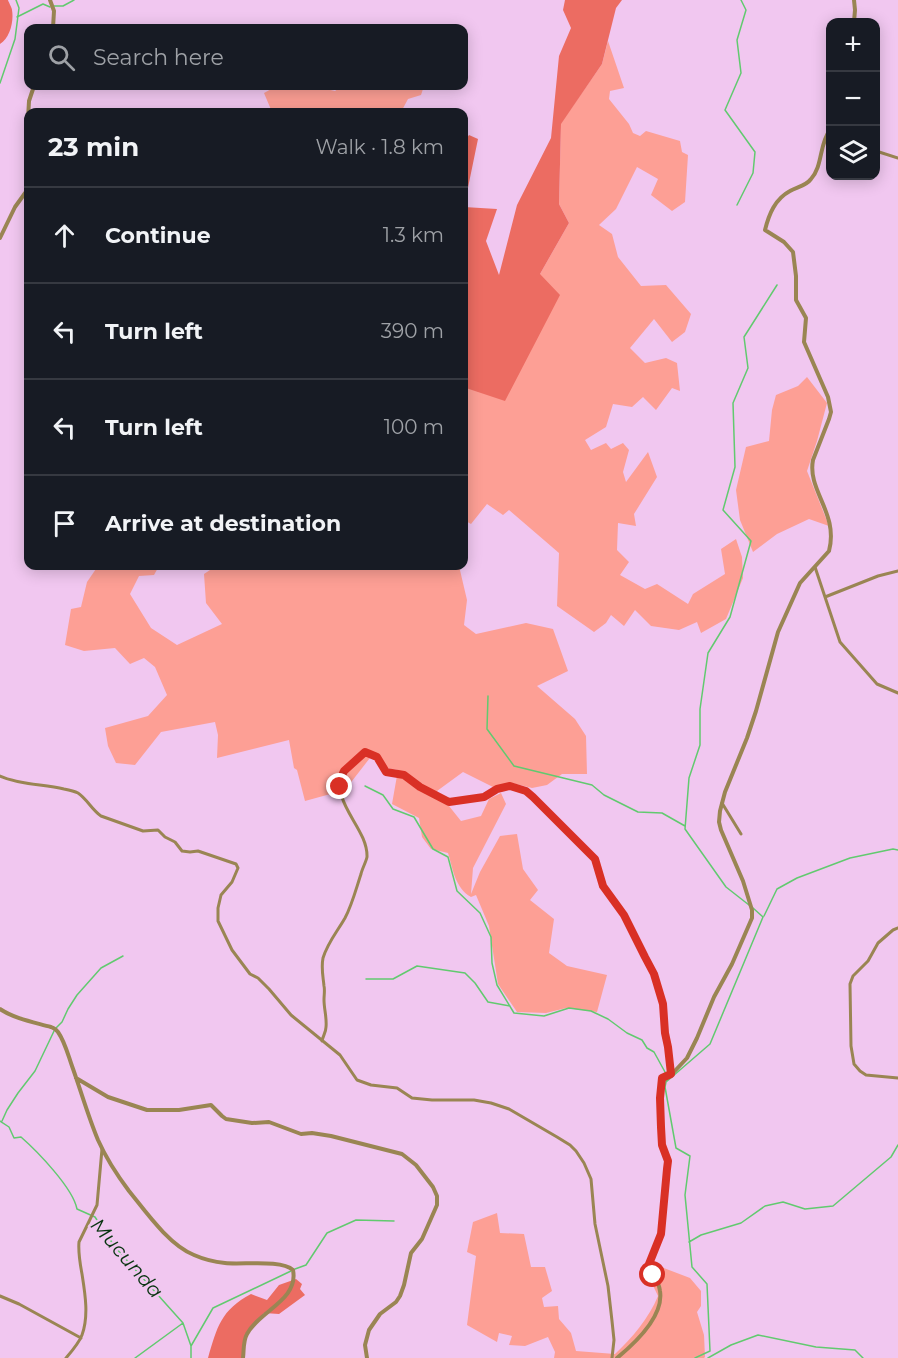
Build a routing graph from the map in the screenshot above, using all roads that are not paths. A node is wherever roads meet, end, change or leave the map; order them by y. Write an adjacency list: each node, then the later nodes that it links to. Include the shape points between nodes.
1 (50, 0): 4 (street)
2 (854, 0): 3 (street)
3 (854, 18)
4 (53, 24)
5 (33, 90): 6 (street)
6 (29, 108)
7 (826, 142): 12 (street, via 815,174 808,183 776,202 765,230 793,252 796,300 806,318 804,342 831,412 812,466 831,531 829,551)
8 (880, 152): 9 (street)
9 (898, 158)
10 (24, 195): 11 (street)
11 (0, 238)
12 (815, 567): 14 (street); 17 (street, via 797,588 778,632 756,711)
13 (898, 571): 14 (street)
14 (825, 597): 15 (street, via 840,642 877,684)
15 (898, 693)
16 (0, 776): 21 (street, via 76,792 101,816 143,831 158,830 182,851 198,851 236,864 237,872 221,895 218,908 218,921 226,939 250,974)
17 (722, 802): 18 (street); 22 (street, via 721,830 743,881 752,918 687,1059)
18 (741, 834)
19 (898, 928): 24 (street, via 878,943 850,984 854,1064 866,1075)
20 (0, 1009): 23 (street, via 55,1029)
21 (322, 1041): 22 (street, via 326,1028 323,959 348,911 367,858 340,787 344,771 365,752 377,757 386,772 404,775 449,802 484,797 510,786 526,791 590,853 603,886 624,915 654,974 663,1004); 31 (street, via 336,1050 360,1082 397,1088 412,1098 484,1101 509,1109 576,1150 591,1179 595,1224 608,1286)
22 (670, 1074): 32 (street, via 662,1078 660,1098 662,1145 668,1161 661,1234 649,1264 661,1292 659,1304 632,1346)
23 (76, 1078): 25 (street); 30 (street, via 108,1097 147,1110 211,1105 226,1119 269,1122 301,1134 339,1137 410,1159 436,1192 437,1205 422,1239 409,1256 400,1296 369,1330)
24 (898, 1078)
25 (102, 1147): 27 (street, via 97,1205 78,1248 86,1313); 29 (street, via 130,1192 167,1236 187,1252 223,1263 269,1263 293,1270 294,1280 285,1297 246,1336)
26 (0, 1296): 27 (street)
27 (81, 1338): 28 (street)
28 (66, 1358)
29 (243, 1358)
30 (367, 1358)
31 (612, 1358)
32 (617, 1358)

